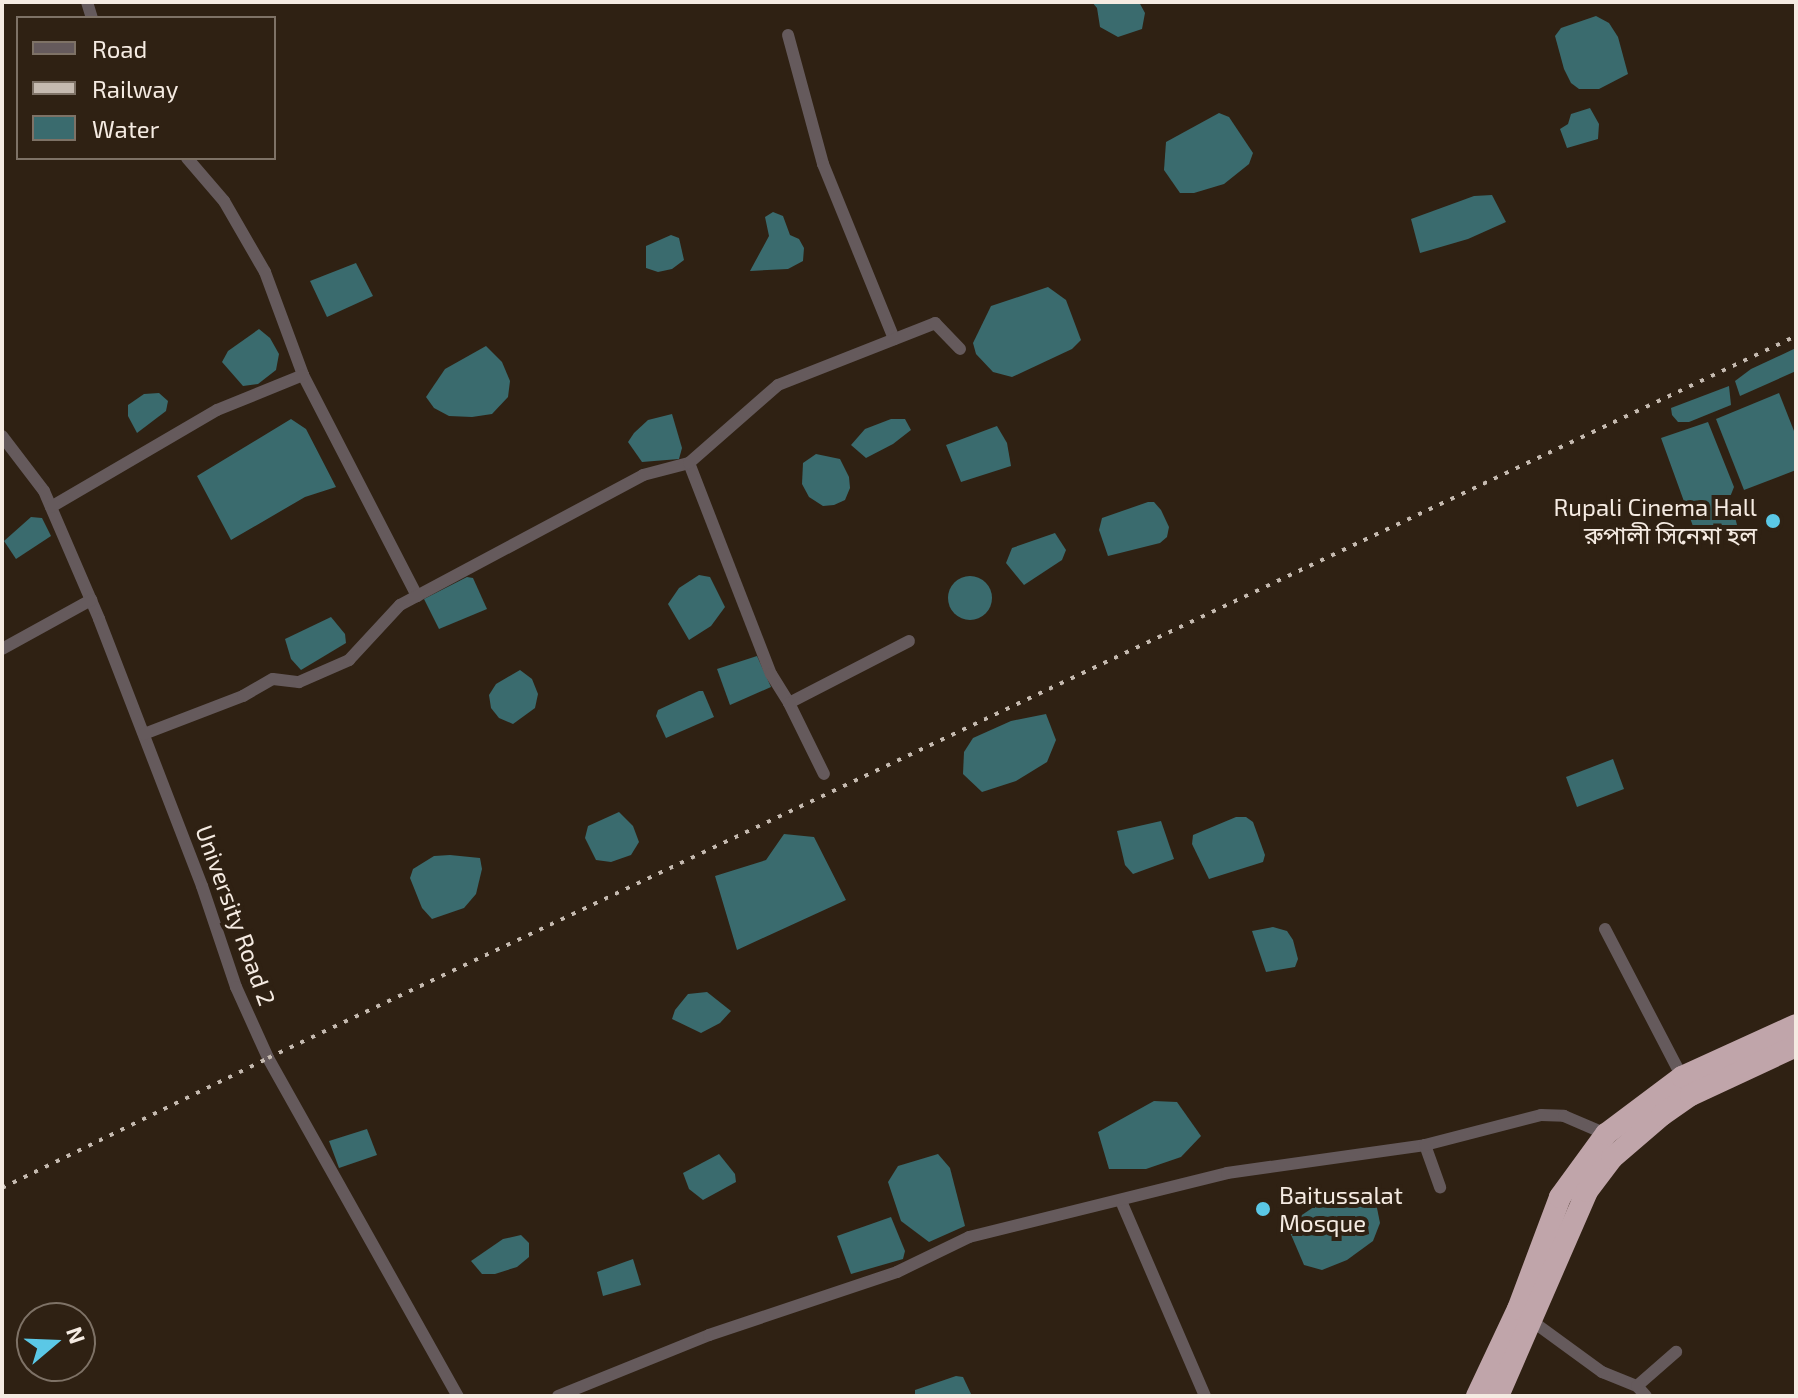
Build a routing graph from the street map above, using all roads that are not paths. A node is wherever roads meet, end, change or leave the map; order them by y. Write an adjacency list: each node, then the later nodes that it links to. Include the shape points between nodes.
1 (788, 35): 3 (street, via 823,164)
2 (189, 160): 5 (street, via 224,201 265,272)
3 (894, 339): 4 (street, via 935,323); 7 (street, via 778,385)
4 (960, 349)
5 (303, 375): 8 (street, via 217,410); 9 (street)
6 (2, 436): 8 (street, University Road 2)
7 (689, 463): 9 (street, via 643,475); 13 (street, via 733,583 771,674)
8 (51, 507): 10 (street, University Road 2)
9 (417, 596): 14 (street, via 400,605 349,660 299,682 273,679)
10 (91, 600): 12 (street); 14 (street, University Road 2)
11 (909, 641): 13 (street)
12 (2, 649)
13 (789, 703): 15 (street)
14 (144, 734): 27 (street, University Road 2, via 236,987 268,1058)
15 (824, 774)
16 (1605, 929): 19 (street)
17 (1796, 1025): 19 (highway)
18 (1796, 1046): 24 (highway, via 1691,1095 1612,1158 1587,1191)
19 (1682, 1077): 20 (highway)
20 (1606, 1134): 21 (street, via 1564,1116 1541,1115); 30 (highway, via 1560,1197 1518,1309)
21 (1425, 1145): 22 (street); 23 (street, via 1227,1173)
22 (1440, 1187)
23 (1121, 1201): 28 (street, via 969,1237 897,1272 709,1335); 29 (street)
24 (1532, 1321): 26 (street, via 1602,1372); 31 (highway)
25 (1676, 1352): 26 (street)
26 (1641, 1391)
27 (458, 1396)
28 (558, 1396)
29 (1205, 1396)
30 (1477, 1396)
31 (1498, 1396)

